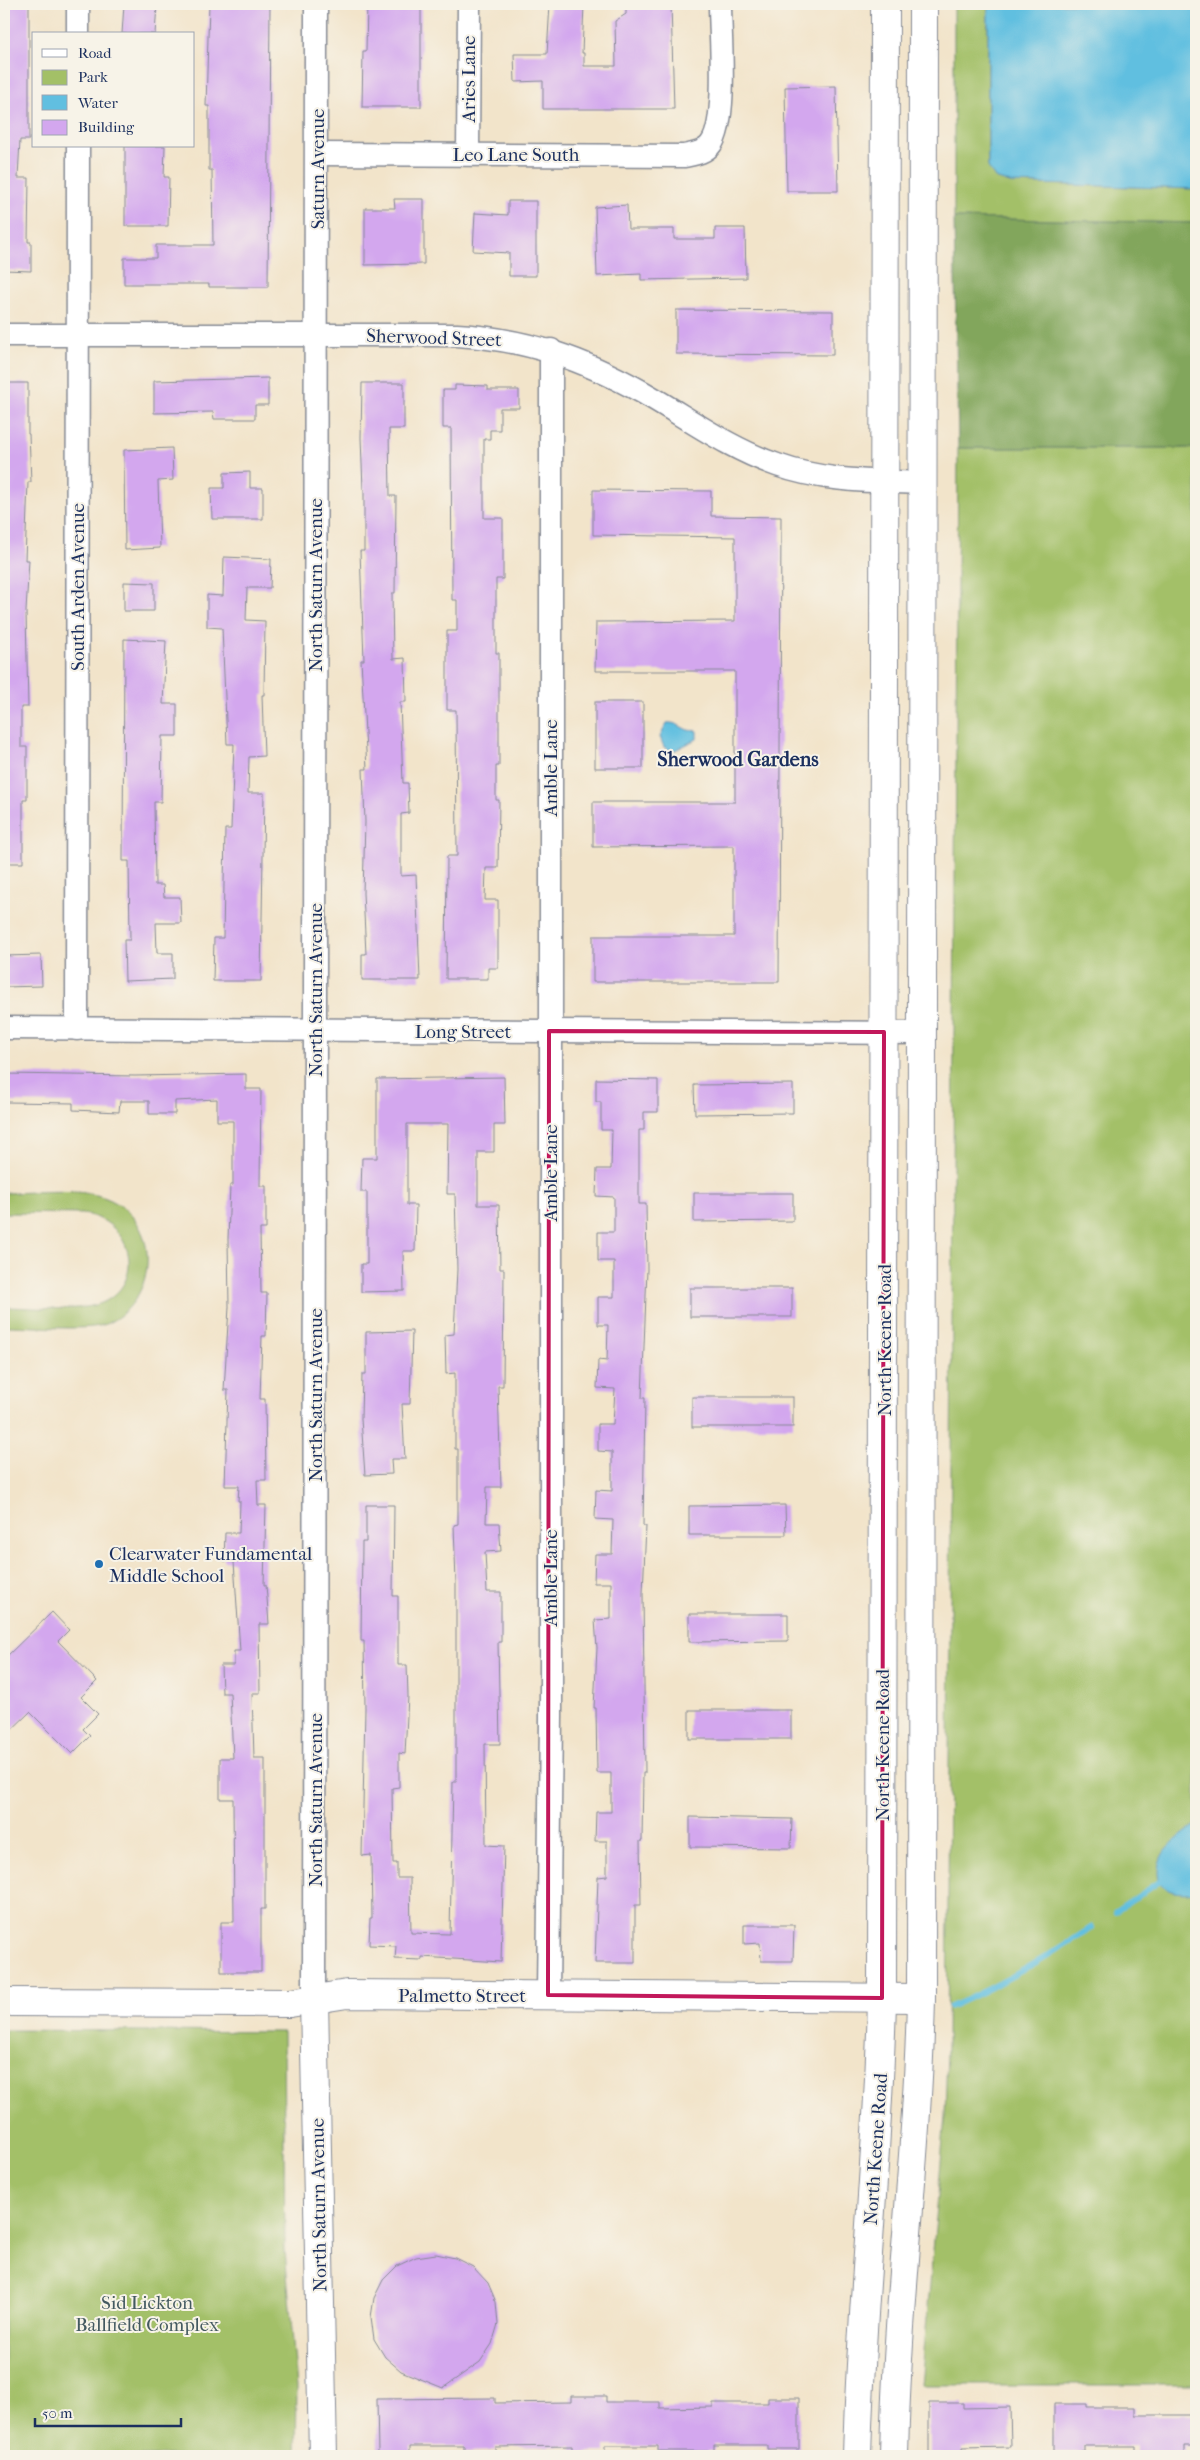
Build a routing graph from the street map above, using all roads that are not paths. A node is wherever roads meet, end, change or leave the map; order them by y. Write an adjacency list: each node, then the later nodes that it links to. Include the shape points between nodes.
1 (78, 4): 7 (street)
2 (316, 4): 9 (street, Saturn Avenue)
3 (468, 4): 10 (street, Aries Lane)
4 (720, 4): 10 (street, Leo Lane South, via 721,121 711,144 702,152 684,156)
5 (885, 4): 15 (main road, North Keene Road)
6 (923, 4): 16 (main road, North Keene Road)
7 (78, 32)
8 (78, 148): 13 (street, South Arden Avenue)
9 (317, 154): 10 (street, Leo Lane South); 11 (street, Saturn Avenue)
10 (468, 154)
11 (315, 334): 13 (street, Sherwood Street); 14 (street, Sherwood Street, via 488,337); 19 (street, North Saturn Avenue)
12 (4, 335): 13 (street, Sherwood Street)
13 (77, 335): 18 (street, South Arden Avenue)
14 (551, 350): 15 (street, Sherwood Street, via 593,366 732,446 778,465 830,477); 20 (street, Amble Lane)
15 (884, 481): 16 (street, Sherwood Street); 21 (main road, North Keene Road)
16 (924, 483): 22 (main road, North Keene Road)
17 (4, 1028): 18 (street, Long Street)
18 (77, 1029): 19 (street, Long Street)
19 (316, 1030): 20 (street, Long Street); 26 (street, North Saturn Avenue)
20 (549, 1031): 21 (street, Long Street); 23 (street, Amble Lane, via 551,1717)
21 (884, 1032): 22 (street, Long Street); 24 (main road, North Keene Road)
22 (922, 1032): 25 (main road, North Keene Road)
23 (548, 1996): 24 (main road, Palmetto Street); 26 (main road, Palmetto Street, via 347,1994)
24 (882, 1998): 25 (main road, Palmetto Street); 29 (main road, North Keene Road, via 879,2118 859,2378)
25 (921, 1998): 30 (main road, North Keene Road, via 917,2112 896,2371)
26 (314, 1999): 27 (main road, Palmetto Street, via 290,2003); 28 (main road, North Saturn Avenue)
27 (4, 2002)
28 (323, 2456)
29 (857, 2456)
30 (894, 2456)

